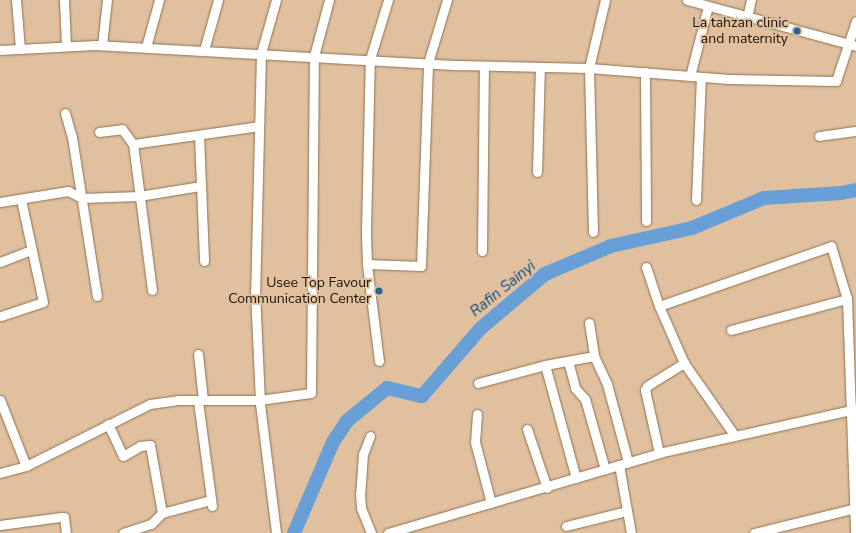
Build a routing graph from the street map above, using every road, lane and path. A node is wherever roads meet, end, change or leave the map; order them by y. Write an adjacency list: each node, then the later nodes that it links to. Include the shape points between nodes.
1 (16, 0): 20 (street)
2 (64, 0): 18 (street)
3 (107, 0): 16 (street)
4 (159, 0): 19 (street)
5 (218, 0): 22 (street)
6 (276, 0): 23 (street)
7 (329, 0): 24 (street)
8 (388, 0): 25 (street)
9 (447, 0): 26 (street)
10 (605, 0): 29 (street)
11 (687, 0): 13 (street)
12 (751, 0): 14 (street)
13 (708, 6): 14 (street); 31 (street)
14 (747, 17): 17 (street)
15 (856, 21): 17 (street)
16 (102, 45): 18 (street); 19 (street)
17 (853, 45): 32 (street, via 836,82)
18 (66, 46): 20 (street)
19 (146, 47): 22 (street)
20 (20, 49): 21 (street)
21 (0, 50)
22 (204, 50): 23 (street)
23 (261, 53): 24 (street); 34 (street)
24 (314, 56): 25 (street); 71 (street, via 311,394)
25 (370, 59): 26 (street); 53 (street)
26 (428, 63): 27 (street); 53 (street, via 421,266)
27 (484, 66): 28 (street); 50 (street)
28 (540, 67): 29 (street); 40 (street)
29 (589, 68): 30 (street); 48 (street)
30 (645, 72): 31 (street); 47 (street)
31 (690, 76): 32 (street)
32 (701, 77): 45 (street)
33 (65, 113): 43 (street)
34 (259, 126): 37 (street); 71 (street, via 255,292)
35 (856, 131): 38 (street)
36 (99, 132): 39 (street, via 122,129)
37 (199, 135): 39 (street); 41 (street)
38 (819, 136)
39 (132, 144): 42 (street)
40 (537, 172)
41 (201, 186): 42 (street); 51 (street)
42 (140, 196): 43 (street); 55 (street)
43 (82, 198): 44 (street, via 68,191); 56 (street)
44 (21, 199): 46 (street); 49 (street)
45 (696, 200)
46 (0, 202)
47 (646, 221)
48 (593, 232)
49 (32, 250): 52 (street); 59 (street, via 43,302)
50 (482, 251)
51 (204, 261)
52 (0, 262)
53 (367, 264): 64 (street)
54 (646, 267): 58 (street)
55 (152, 290)
56 (97, 296)
57 (847, 299): 58 (street, via 831,246); 61 (street); 72 (street)
58 (659, 306): 66 (street)
59 (1, 316)
60 (589, 324): 63 (street)
61 (731, 330)
62 (198, 354): 70 (street)
63 (594, 356): 65 (street); 79 (street, via 609,391)
64 (379, 361)
65 (568, 361): 67 (street); 81 (street, via 575,388 585,399)
66 (684, 363): 77 (street); 78 (street, via 647,386 645,390)
67 (545, 365): 68 (street); 83 (street)
68 (478, 383)
69 (0, 400): 80 (street)
70 (201, 400): 71 (street); 74 (street, via 150,404); 88 (street, via 212,503)
71 (259, 400): 93 (street)
72 (854, 410): 77 (street); 86 (street)
73 (478, 414): 85 (street, via 475,442)
74 (108, 424): 80 (street); 88 (street, via 123,456 140,446 150,445)
75 (527, 429): 84 (street)
76 (370, 436): 94 (street, via 363,454 360,493 361,508)
77 (735, 436): 78 (street)
78 (659, 452): 79 (street)
79 (623, 463): 81 (street); 87 (street)
80 (26, 466): 82 (street)
81 (605, 469): 83 (street)
82 (0, 473)
83 (576, 478): 84 (street)
84 (547, 488): 85 (street)
85 (491, 504): 95 (street)
86 (855, 508): 97 (street); 98 (street)
87 (627, 511): 90 (street); 96 (street)
88 (162, 513): 92 (street, via 152,524)
89 (0, 525): 91 (street, via 64,517)
90 (566, 526)
91 (66, 533)
92 (123, 533)
93 (276, 533)
94 (371, 533)
95 (388, 533)
96 (631, 533)
97 (754, 533)
98 (855, 533)

